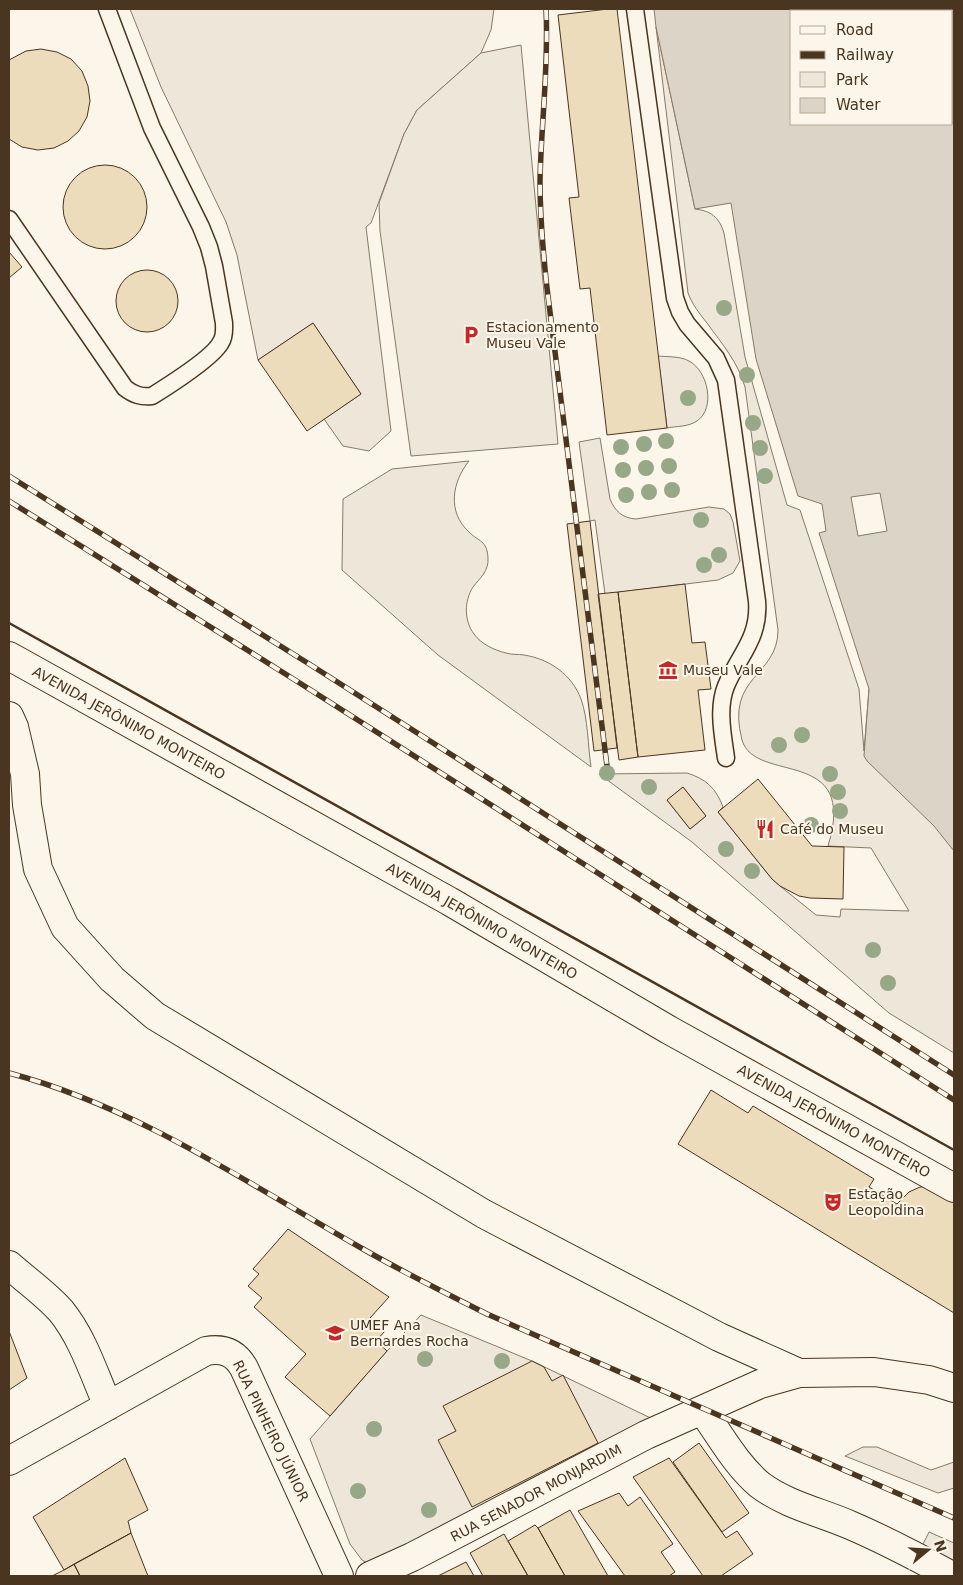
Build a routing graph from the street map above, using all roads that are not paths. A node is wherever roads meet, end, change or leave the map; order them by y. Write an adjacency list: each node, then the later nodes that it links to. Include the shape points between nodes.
1 (107, 9): 3 (lane, via 152,128 208,247 224,323 222,341 214,352 152,396 133,394 125,388)
2 (636, 9): 6 (lane, via 675,298 687,324 716,358 726,380 757,601 756,628 725,688 721,718)
3 (9, 219)
4 (9, 656): 7 (street, AVENIDA JERÔNIMO MONTEIRO)
5 (9, 716): 9 (street, via 25,774 38,868 65,927 112,979 155,1016 484,1214 719,1337)
6 (726, 758)
7 (954, 1188)
8 (9, 1265): 11 (street, via 51,1300 67,1319 83,1347)
9 (799, 1373): 10 (street, via 874,1372 929,1380); 12 (street, RUA SENADOR MONJARDIM, via 760,1384)
10 (954, 1388)
11 (108, 1406): 13 (street, RUA PINHEIRO JÚNIOR); 14 (street, RUA PINHEIRO JÚNIOR, via 206,1351 215,1349 232,1354 244,1368)
12 (702, 1410): 15 (street, RUA SENADOR MONJARDIM, via 646,1435 412,1558); 16 (street, via 742,1467 768,1490 793,1504 869,1533)
13 (9, 1461)
14 (339, 1576)
15 (370, 1576)
16 (952, 1576)

